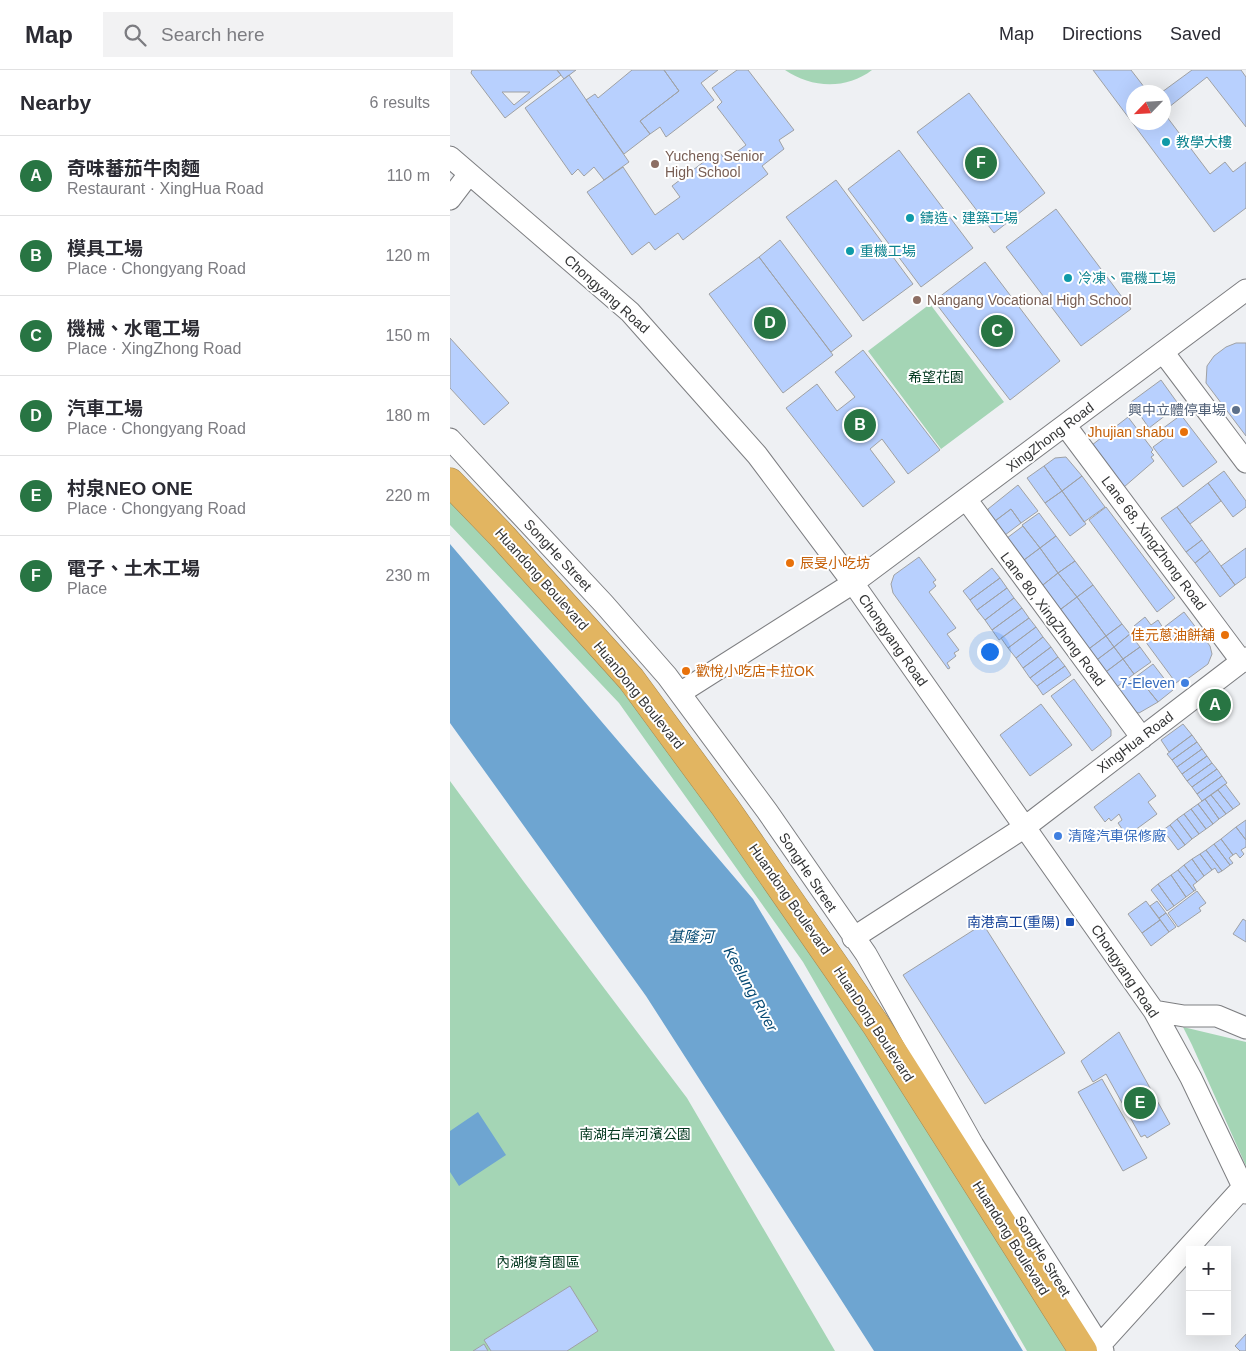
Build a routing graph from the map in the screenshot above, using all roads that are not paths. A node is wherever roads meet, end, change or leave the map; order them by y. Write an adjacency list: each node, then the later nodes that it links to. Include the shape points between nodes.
1 (450, 157): 2 (street, Chongyang Road)
2 (470, 174): 3 (street); 11 (street, Chongyang Road, via 643,325 757,455)
3 (450, 199)
4 (1243, 300): 5 (street, XingZhong Road)
5 (1163, 352): 6 (street, XingZhong Road); 8 (street)
6 (1065, 425): 10 (street, XingZhong Road); 12 (street, Lane 68, XingZhong Road)
7 (450, 440): 13 (street, SongHe Street, via 604,604)
8 (1246, 462)
9 (450, 483): 20 (highway, Huandong Boulevard, via 503,536 620,667 725,806 876,1025)
10 (966, 499): 11 (street, XingZhong Road); 14 (street, Lane 80, XingZhong Road)
11 (852, 583): 13 (street, XingZhong Road); 15 (street, Chongyang Road)
12 (1244, 660): 14 (street, XingHua Road)
13 (680, 693): 16 (street, SongHe Street, via 767,811)
14 (1142, 738): 15 (street, XingHua Road)
15 (1025, 826): 16 (street, XingHua Road); 17 (street, Chongyang Road)
16 (853, 938): 20 (street, SongHe Street, via 866,954)
17 (1154, 1011): 18 (street, via 1184,1016 1217,1016); 19 (street, Chongyang Road)
18 (1246, 1028)
19 (1245, 1188): 20 (street)
20 (1092, 1350)

